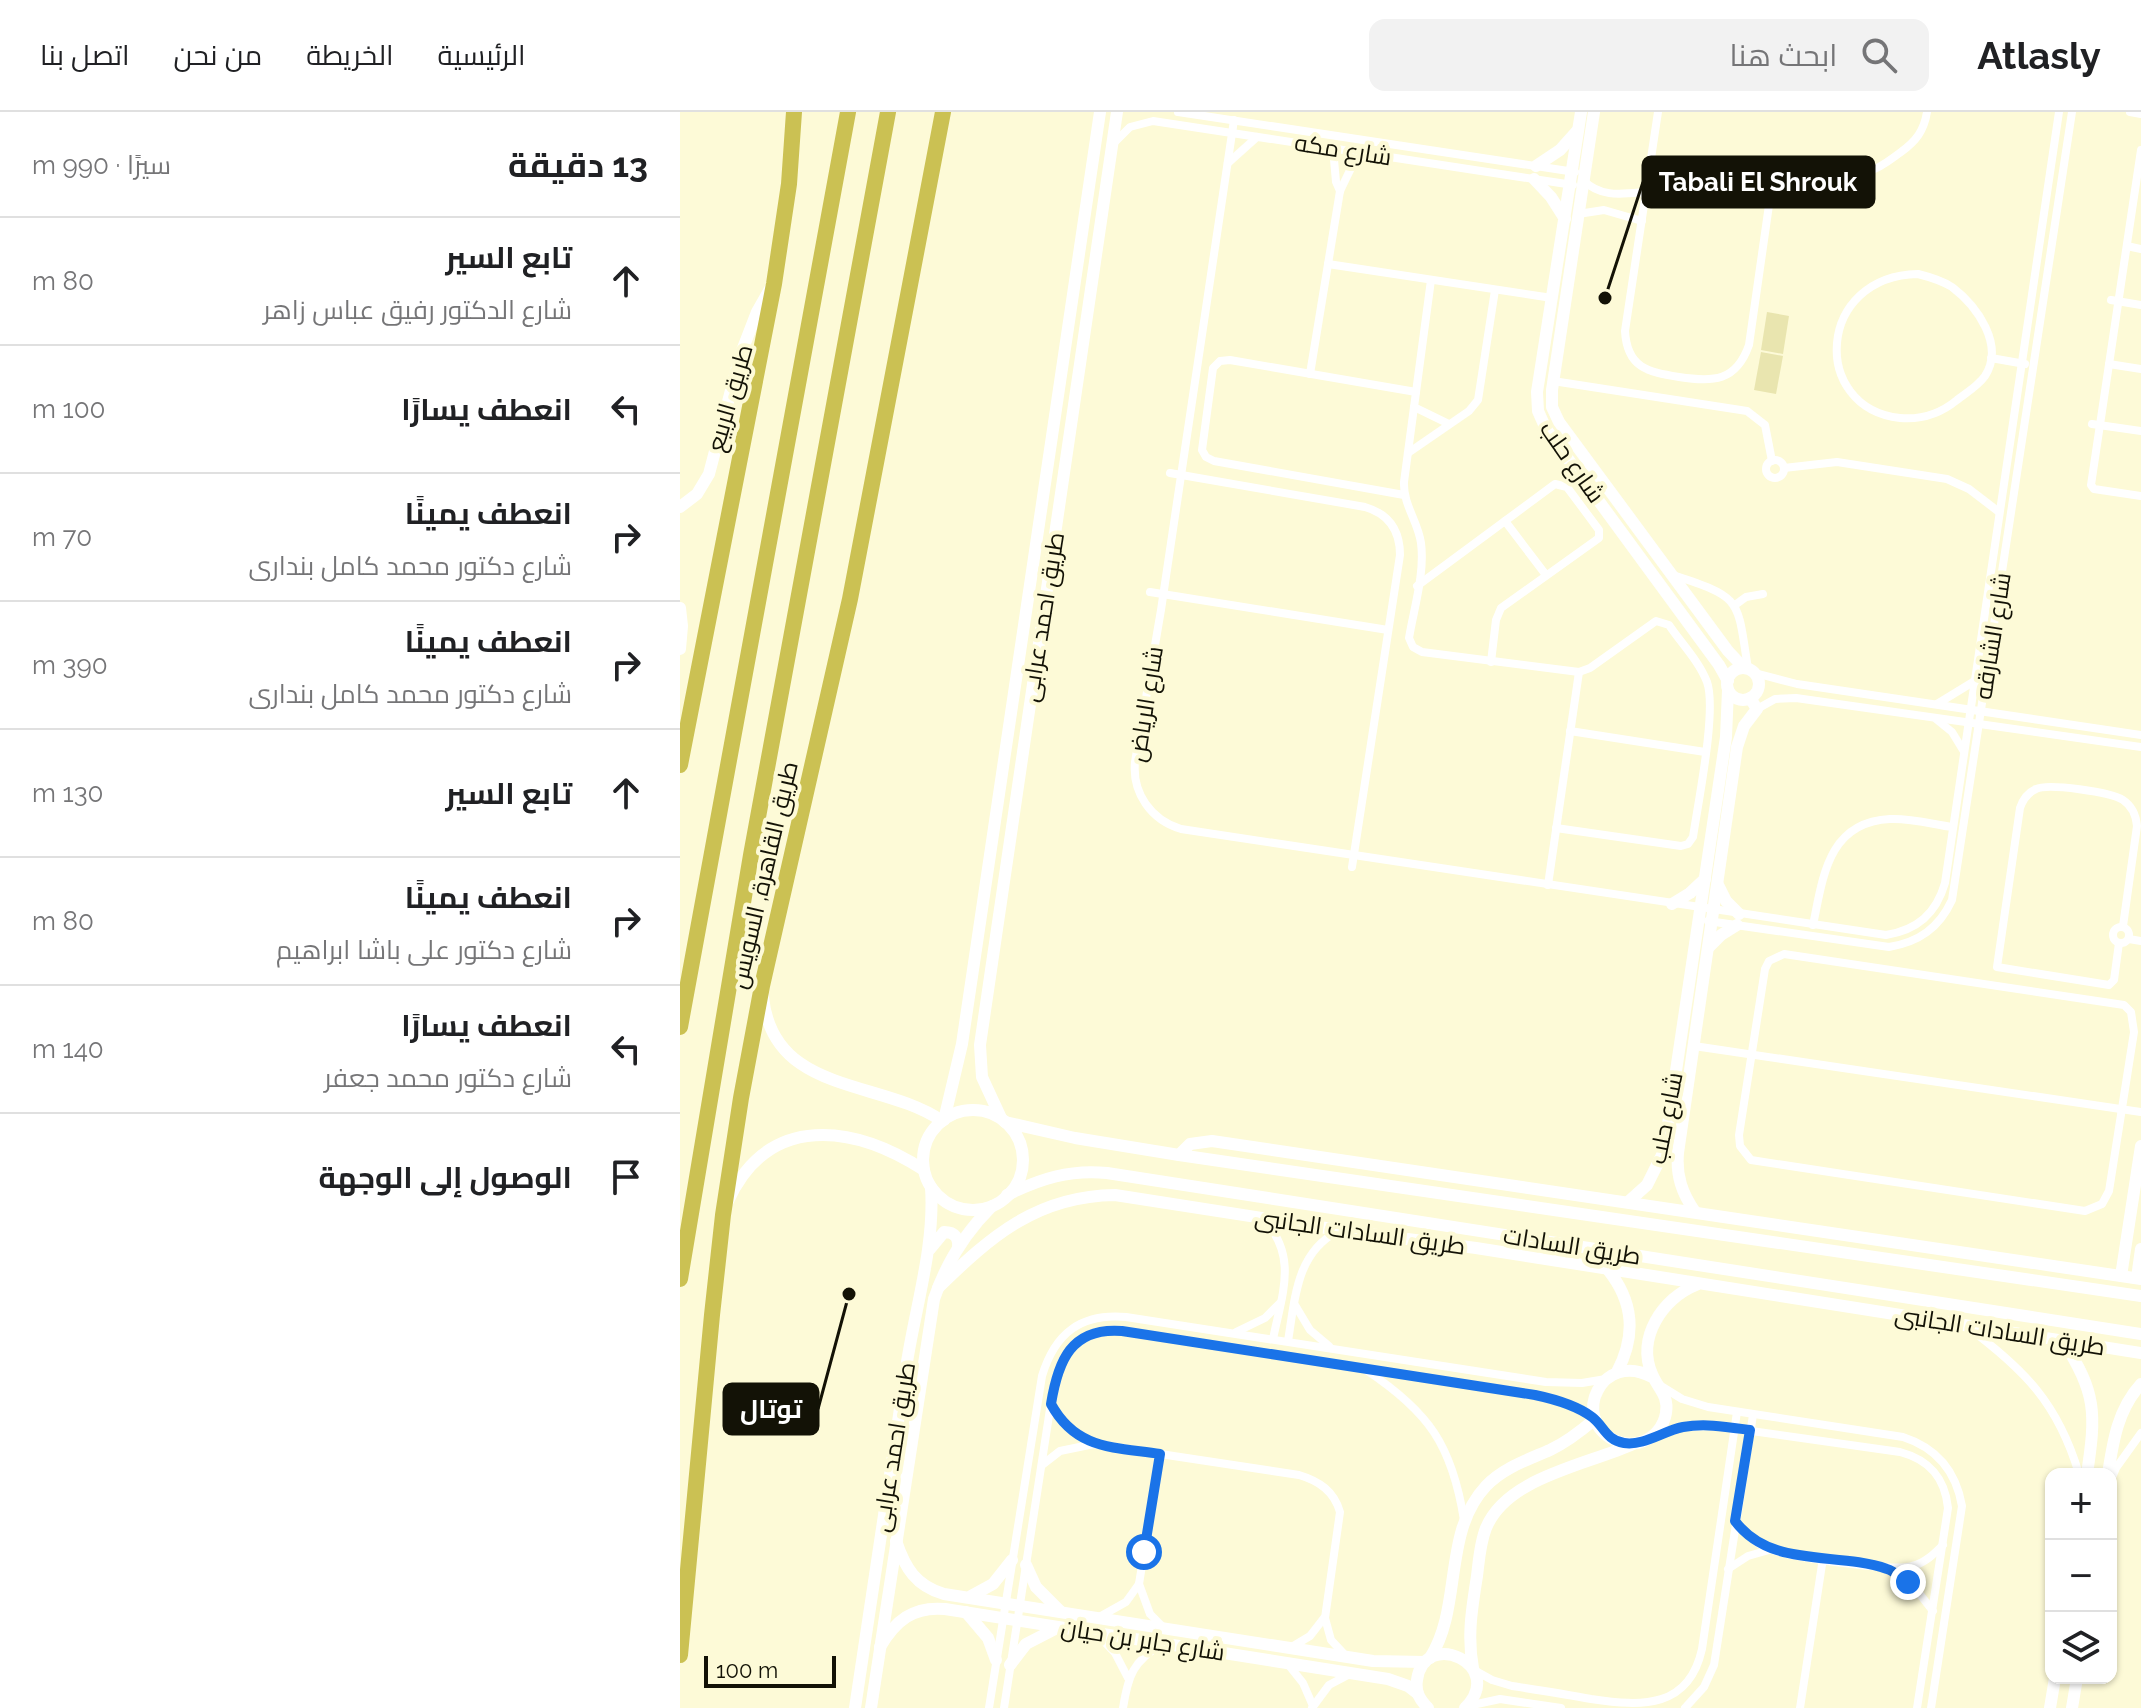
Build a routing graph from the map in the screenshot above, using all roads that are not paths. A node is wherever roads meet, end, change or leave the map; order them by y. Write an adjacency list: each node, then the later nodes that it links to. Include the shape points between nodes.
1 (794, 112): 42 (highway)
2 (848, 112): 117 (highway)
3 (888, 112): 151 (highway, طريق القاهرة, السويس, via 751,855)
4 (943, 112): 116 (highway, طريق القاهرة, السويس, via 840,648)
5 (1100, 112): 66 (street, طريق احمد عرابى)
6 (1117, 112): 20 (street, طريق احمد عرابى)
7 (1178, 112): 16 (street, شارع مكه)
8 (1581, 112): 17 (street, شارع حلب)
9 (1594, 112): 28 (street, شارع حلب)
10 (1658, 112): 30 (street)
11 (1927, 112): 33 (street, via 1913,142 1876,168 1796,164 1779,172 1772,184 1749,345 1738,367 1716,379 1651,372 1629,351 1625,331)
12 (2059, 112): 34 (street, شارع الشارقه)
13 (2072, 112): 35 (street, شارع الشارقه)
14 (2130, 112): 15 (street)
15 (2141, 114)
16 (1234, 120): 18 (street, شارع الرياض); 25 (street, شارع مكه)
17 (1578, 128): 25 (street); 28 (street, شارع حلب)
18 (1232, 133): 19 (street, شارع مكه); 20 (street, شارع مكه, via 1145,122); 24 (street, شارع الرياض)
19 (1257, 137): 21 (street, شارع مكه); 24 (street)
20 (1111, 146): 67 (street, طريق احمد عرابى)
21 (1333, 148): 23 (street, شارع مكه); 29 (street)
22 (2141, 150): 27 (street)
23 (1363, 153): 25 (street, شارع مكه); 29 (street)
24 (1227, 163): 63 (street, شارع الرياض)
25 (1535, 172): 28 (street, شارع مكه); 32 (street)
26 (2127, 176): 27 (street)
27 (2139, 178): 36 (street)
28 (1578, 179): 30 (street, شارع مكه, via 1607,194); 31 (street, شارع حلب); 32 (street, شارع حلب)
29 (1340, 191): 40 (street)
30 (1646, 192): 33 (street)
31 (1578, 214): 33 (street, via 1604,210); 53 (street, شارع حلب)
32 (1565, 219): 44 (street, شارع حلب)
33 (1642, 221)
34 (2042, 227): 35 (street); 48 (street, شارع الشارقه)
35 (2055, 229): 50 (street, شارع الشارقه)
36 (2129, 232): 37 (street); 38 (street)
37 (2141, 234)
38 (2127, 246): 39 (street); 45 (street)
39 (2141, 249)
40 (1328, 264): 41 (street); 52 (street)
41 (1431, 280): 43 (street); 54 (street)
42 (774, 284): 68 (street, طريق الربيع, via 740,356 709,474 697,494); 98 (highway)
43 (1495, 290): 44 (street); 56 (street, via 1478,400)
44 (1552, 298): 85 (street, شارع حلب, via 1537,392 1541,420 1719,665)
45 (2115, 301): 46 (street); 49 (street)
46 (2141, 305)
47 (1991, 358): 47 (street, via 1987,328 1964,298 1950,286 1918,274 1886,278 1860,293 1839,326 1836,345 1838,365 1855,395 1898,418 1931,416 1946,409 1984,378); 48 (street)
48 (2021, 363): 50 (street); 69 (street, شارع الشارقه)
49 (2109, 364): 51 (street); 57 (street)
50 (2034, 365): 89 (street, شارع الشارقه)
51 (2141, 369)
52 (1310, 374): 54 (street); 64 (street, via 1225,359 1216,364 1202,450 1206,457)
53 (1553, 381): 60 (street, via 1747,411 1765,425); 71 (street, شارع حلب, via 1552,407 1559,422)
54 (1416, 392): 55 (street)
55 (1414, 407): 56 (street); 59 (street)
56 (1449, 424): 59 (street)
57 (2096, 424): 58 (street); 65 (street, via 2091,486)
58 (2141, 431)
59 (1408, 453): 64 (street)
60 (1772, 461): 61 (street); 61 (street, via 1766,468 1770,476 1779,476)
61 (1784, 468): 69 (street, via 1837,462 1947,479)
62 (1170, 473): 63 (street)
63 (1180, 475): 75 (street, شارع الرياض); 79 (street, via 1365,507 1385,516 1400,544)
64 (1404, 495): 73 (street, via 1421,542)
65 (2141, 496)
66 (1044, 504): 67 (street); 114 (street, طريق احمد عرابى)
67 (1060, 506): 115 (street, طريق احمد عرابى)
68 (680, 507)
69 (1999, 512): 84 (street, شارع الشارقه)
70 (1505, 521): 72 (street); 72 (street, via 1555,484 1567,487 1600,535); 73 (street)
71 (1670, 573): 77 (street, via 1721,592); 82 (street, شارع حلب, via 1728,651)
72 (1546, 575): 81 (street, via 1499,612)
73 (1417, 586): 81 (street, via 1409,638 1413,647)
74 (1150, 592): 75 (street)
75 (1162, 594): 79 (street); 101 (street, شارع الرياض, via 1134,771 1150,810 1181,829)
76 (1763, 594): 77 (street)
77 (1735, 605): 82 (street)
78 (680, 608): 80 (street)
79 (1388, 630): 101 (street)
80 (680, 649)
81 (1491, 662): 83 (street)
82 (1749, 670): 85 (street, via 1732,673); 86 (street, via 1759,687); 87 (street, via 1786,683)
83 (1579, 672): 93 (street); 97 (street, via 1656,621 1666,623 1700,669 1709,691)
84 (1973, 681): 87 (street); 88 (street, شارع الشارقه)
85 (1728, 685): 86 (street, via 1739,699); 103 (street, شارع حلب, via 1726,737)
86 (1753, 704): 90 (street, via 1796,698); 105 (street, شارع حلب, via 1737,747)
87 (1936, 704): 88 (street)
88 (1969, 709): 89 (street); 91 (street, شارع الشارقه)
89 (1982, 711): 92 (street, شارع الشارقه); 94 (street)
90 (1936, 719): 91 (street); 96 (street)
91 (1967, 724): 92 (street); 96 (street, شارع الشارقه)
92 (1980, 725): 95 (street); 108 (street, شارع الشارقه, via 1955,887 1946,913 1928,933 1889,947)
93 (1570, 731): 97 (street); 100 (street)
94 (2141, 735)
95 (2141, 747)
96 (1963, 750): 99 (street, شارع الشارقه)
97 (1705, 752): 100 (street, via 1688,844)
98 (680, 765)
99 (1952, 827): 109 (street, via 1890,819 1856,829 1831,854); 109 (street, شارع الشارقه, via 1941,897 1925,920 1886,935)
100 (1556, 828): 104 (street)
101 (1354, 855): 102 (street); 104 (street, شارع الرياض)
102 (1352, 867)
103 (1705, 879): 106 (street); 107 (street, شارع حلب)
104 (1548, 885): 106 (street, شارع الرياض)
105 (1718, 885): 107 (street, شارع حلب); 108 (street)
106 (1672, 904): 107 (street, شارع الرياض)
107 (1706, 915): 108 (street, شارع الشارقه); 113 (street, شارع حلب); 130 (street, شارع حلب, via 1664,1151 1655,1175)
108 (1738, 920): 109 (street, شارع الشارقه); 113 (street)
109 (1813, 925)
110 (2141, 933): 111 (street)
111 (2125, 935): 111 (street, via 2109,985 1997,967 2020,808 2034,789 2048,786 2114,796 2131,807 2137,826); 112 (street)
112 (2141, 941)
113 (1708, 948): 118 (street, شارع حلب)
114 (972, 982): 115 (street); 122 (street, طريق احمد عرابى)
115 (987, 985): 123 (street, طريق احمد عرابى, via 980,1066)
116 (762, 986): 122 (street, via 773,1032 806,1067 835,1083); 135 (highway, طريق القاهرة, السويس)
117 (680, 1027)
118 (1694, 1046): 119 (street); 134 (street, شارع حلب, via 1677,1166 1682,1190)
119 (1751, 1054): 120 (street); 120 (street, via 1740,1146 1751,1160 1791,1168 2085,1211 2107,1198); 120 (street, via 1765,969 1784,954 2115,1003 2124,1005 2134,1021)
120 (2121, 1110): 121 (street)
121 (2141, 1112)
122 (943, 1120): 123 (street, via 968,1110); 126 (street, via 926,1143)
123 (1003, 1120): 125 (street, طريق السادات); 129 (street, via 1015,1133 1022,1154 1019,1176)
124 (2141, 1146): 133 (street)
125 (1179, 1155): 130 (street, via 1190,1144 1212,1141); 142 (street, طريق السادات)
126 (924, 1170): 128 (street); 135 (street, via 850,1137 802,1136 772,1148 752,1164)
127 (1168, 1183): 129 (street, طريق السادات, via 1067,1173); 132 (street); 140 (street, طريق السادات)
128 (931, 1187): 131 (street, via 961,1208); 144 (street, طريق احمد عرابى)
129 (1007, 1195): 131 (street)
130 (1628, 1202): 134 (street)
131 (992, 1206): 141 (street, طريق احمد عرابى)
132 (1184, 1206): 136 (street, طريق السادات الجانبى); 155 (street, طريق السادات الجانبى, via 1101,1195 1041,1209 991,1238)
133 (2136, 1208): 148 (street)
134 (1695, 1212): 137 (street)
135 (723, 1215): 222 (highway, طريق القاهرة, السويس)
136 (1261, 1218): 138 (street, طريق السادات الجانبى); 158 (street, via 1284,1251)
137 (1801, 1228): 139 (street); 142 (street)
138 (1339, 1230): 145 (street, طريق السادات الجانبى); 159 (street, via 1306,1260)
139 (1846, 1235): 142 (street); 146 (street)
140 (1515, 1237): 145 (street); 152 (street, طريق السادات)
141 (958, 1248): 144 (street, via 957,1238 944,1232); 155 (street, طريق احمد عرابى)
142 (1820, 1249): 149 (street, طريق السادات)
143 (2141, 1249): 150 (street)
144 (926, 1256): 171 (street, طريق احمد عرابى)
145 (1529, 1257): 147 (street, طريق السادات الجانبى)
146 (2046, 1265): 148 (street); 149 (street)
147 (1609, 1271): 153 (street, طريق السادات الجانبى); 174 (street, via 1625,1296 1631,1325 1625,1357)
148 (2121, 1276): 150 (street)
149 (2020, 1278): 157 (street, طريق السادات)
150 (2139, 1278)
151 (680, 1279)
152 (1795, 1279): 154 (street, طريق السادات); 156 (street)
153 (1698, 1284): 156 (street, طريق السادات الجانبى); 175 (street, via 1675,1296 1657,1316 1648,1353)
154 (1832, 1285): 160 (street); 165 (street, طريق السادات)
155 (938, 1288): 172 (street, طريق احمد عرابى)
156 (1768, 1294): 160 (street, طريق السادات الجانبى)
157 (2141, 1296)
158 (1281, 1302): 163 (street, via 1265,1318); 166 (street)
159 (1294, 1305): 168 (street); 169 (street, via 1310,1330)
160 (1856, 1308): 162 (street, طريق السادات الجانبى)
161 (1148, 1320): 163 (street); 164 (street); 201 (street, via 1091,1319 1070,1330 1052,1350 1037,1400)
162 (1965, 1326): 167 (street, طريق السادات الجانبى); 189 (street, via 2011,1361 2040,1392 2062,1428)
163 (1234, 1333): 166 (street)
164 (1146, 1334): 173 (street); 177 (street, via 1109,1330 1083,1337 1065,1355)
165 (2141, 1334)
166 (1273, 1339): 168 (street)
167 (2062, 1340): 170 (street, طريق السادات الجانبى); 190 (street, via 2090,1394 2093,1430)
168 (1288, 1341): 169 (street)
169 (1333, 1348): 174 (street, via 1546,1382 1582,1383)
170 (2141, 1353)
171 (907, 1364): 172 (street); 238 (street, طريق احمد عرابى)
172 (922, 1365): 197 (street, طريق احمد عرابى)
173 (1362, 1368): 180 (street, via 1535,1395); 195 (street, via 1406,1398 1435,1432 1454,1473)
174 (1612, 1375): 175 (street, via 1635,1370); 180 (street, via 1595,1397)
175 (1656, 1381): 178 (street, via 1695,1404); 184 (street, via 1665,1394 1666,1417)
176 (2141, 1384): 191 (street, via 2117,1426)
177 (1051, 1404): 185 (street, via 1073,1432); 188 (street)
178 (1737, 1412): 179 (street); 181 (street)
179 (1753, 1415): 182 (street); 196 (street, via 1916,1441 1939,1456 1955,1479)
180 (1595, 1419): 186 (street, via 1610,1438); 195 (street, via 1566,1442 1501,1473 1478,1495)
181 (1735, 1428): 182 (street); 184 (street, via 1700,1425); 233 (street, via 1702,1649)
182 (1750, 1430): 193 (street); 194 (street, via 1913,1455 1942,1482)
183 (2141, 1433): 192 (street)
184 (1653, 1436): 186 (street)
185 (1094, 1444): 187 (street); 188 (street, via 1060,1451)
186 (1633, 1444): 228 (street, via 1529,1484 1494,1513 1482,1541 1469,1627)
187 (1160, 1454): 205 (street); 214 (street, via 1299,1475 1331,1493 1340,1522)
188 (1042, 1465): 202 (street)
189 (2077, 1468)
190 (2088, 1468)
191 (2109, 1468)
192 (2117, 1468)
193 (1735, 1521): 199 (street); 203 (street)
194 (1947, 1521): 196 (street); 198 (street)
195 (1464, 1522): 225 (street, via 1447,1623)
196 (1961, 1523): 247 (street)
197 (896, 1541): 206 (street, شارع جابر بن حيان, via 907,1569 923,1585); 220 (street, طريق احمد عرابى)
198 (1943, 1544): 204 (street, via 1925,1561); 209 (street)
199 (1770, 1550): 200 (street); 203 (street)
200 (1823, 1558): 204 (street); 245 (street)
201 (1012, 1560): 206 (street, via 993,1584); 207 (street)
202 (1026, 1565): 208 (street); 211 (street, via 1044,1597)
203 (1728, 1569): 234 (street, via 1714,1665)
204 (1888, 1569): 209 (street, via 1915,1588)
205 (1139, 1584): 213 (street, via 1126,1602); 217 (street, via 1150,1614)
206 (968, 1597): 207 (street, شارع جابر بن حيان)
207 (1005, 1603): 208 (street, شارع جابر بن حيان); 212 (street)
208 (1019, 1605): 211 (street, شارع جابر بن حيان); 215 (street)
209 (1933, 1611): 246 (street)
210 (966, 1612): 212 (street, شارع جابر بن حيان); 220 (street, شارع جابر بن حيان, via 915,1612 896,1624); 224 (street, via 988,1638)
211 (1063, 1612): 213 (street, شارع جابر بن حيان)
212 (1003, 1618): 215 (street, شارع جابر بن حيان); 224 (street)
213 (1096, 1618): 217 (street, شارع جابر بن حيان)
214 (1325, 1618): 221 (street); 223 (street, via 1331,1640)
215 (1017, 1620): 216 (street, شارع جابر بن حيان); 227 (street)
216 (1060, 1627): 218 (street, شارع جابر بن حيان); 227 (street, via 1026,1644)
217 (1165, 1628): 221 (street, شارع جابر بن حيان)
218 (1096, 1633): 219 (street, شارع جابر بن حيان); 230 (street)
219 (1163, 1643): 226 (street, شارع جابر بن حيان); 230 (street)
220 (880, 1647): 239 (street, طريق احمد عرابى)
221 (1290, 1648): 223 (street, شارع جابر بن حيان)
222 (680, 1655)
223 (1347, 1657): 225 (street, شارع جابر بن حيان, via 1388,1663)
224 (996, 1660): 240 (street)
225 (1428, 1660): 228 (street, شارع جابر بن حيان, via 1454,1654); 235 (street, via 1417,1677)
226 (1287, 1663): 229 (street, شارع جابر بن حيان); 236 (street, via 1303,1683)
227 (1010, 1665): 241 (street)
228 (1473, 1669): 233 (street, via 1512,1686 1639,1706 1665,1701); 237 (street, via 1477,1685)
229 (1353, 1673): 235 (street, شارع جابر بن حيان, via 1397,1681); 236 (street, via 1329,1685)
230 (1128, 1678): 242 (street)
231 (2054, 1684): 248 (street)
232 (2076, 1684): 249 (street)
233 (1686, 1686): 234 (street)
234 (1697, 1697): 244 (street)
235 (1423, 1703)
236 (1312, 1707)
237 (1466, 1707): 243 (street, via 1500,1699)
238 (855, 1708)
239 (871, 1708)
240 (989, 1708)
241 (1004, 1708)
242 (1123, 1708)
243 (1560, 1708)
244 (1685, 1708)
245 (1800, 1708)
246 (1917, 1708)
247 (1931, 1708)
248 (2050, 1708)
249 (2072, 1708)

